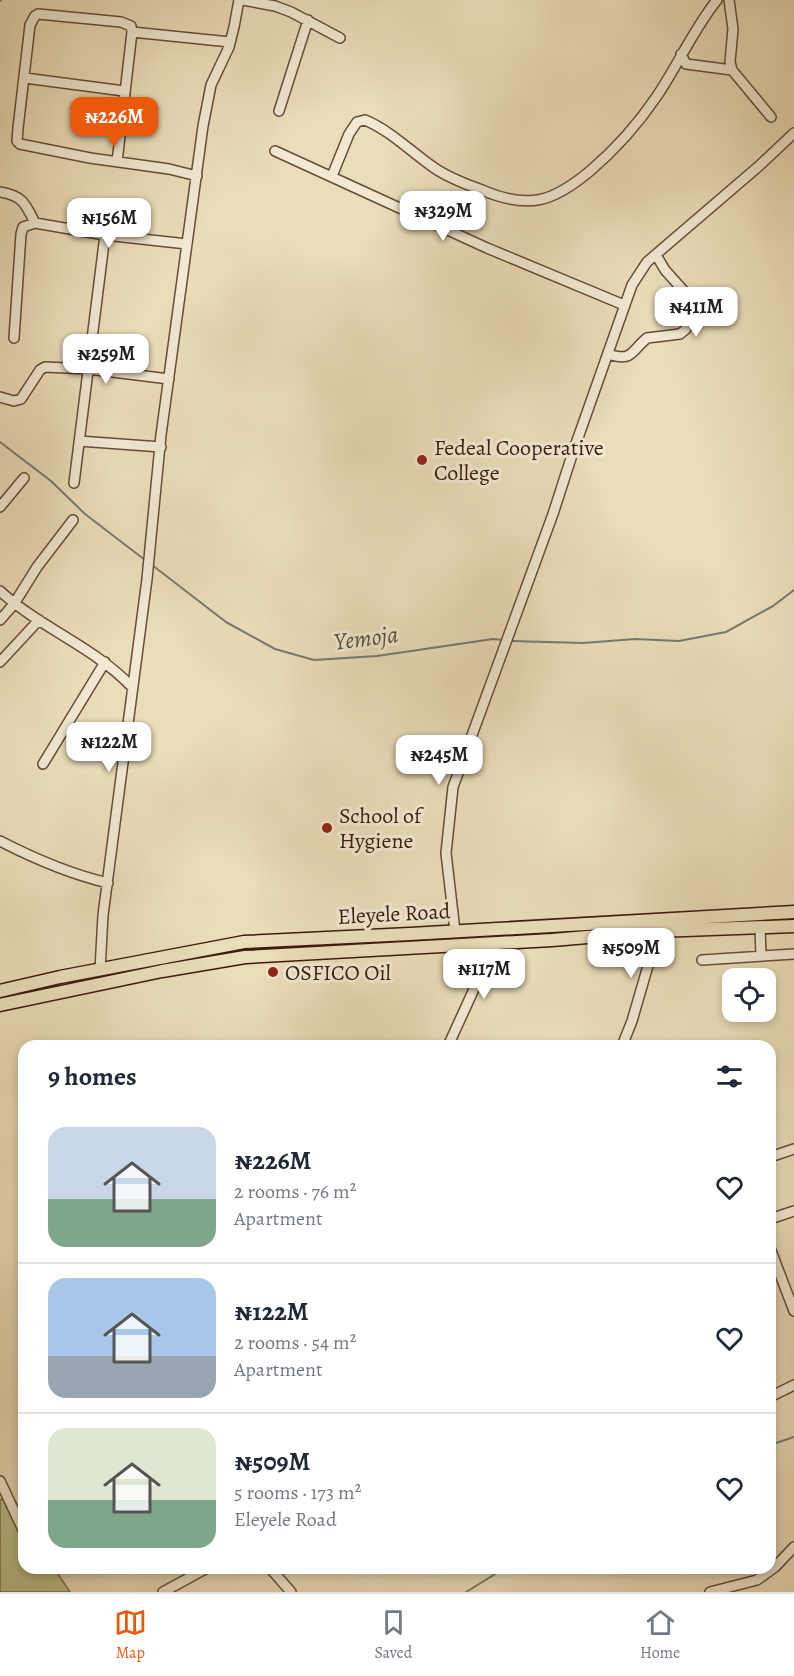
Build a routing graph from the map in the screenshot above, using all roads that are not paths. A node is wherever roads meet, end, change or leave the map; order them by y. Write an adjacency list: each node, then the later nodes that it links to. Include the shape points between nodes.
1 (239, 0): 9 (street)
2 (243, 0): 5 (street)
3 (717, 0): 10 (street)
4 (729, 0): 11 (street)
5 (276, 3): 6 (street)
6 (308, 20): 8 (street); 14 (street)
7 (132, 32): 9 (street); 12 (street, via 130,26 121,22 38,14 30,25); 13 (street)
8 (340, 38)
9 (230, 42): 19 (street, via 208,95)
10 (681, 54): 11 (street, via 686,64); 20 (street, via 657,97 626,137 575,183 547,199 507,199 453,178 365,120 357,122 349,134)
11 (732, 70): 15 (street)
12 (25, 78): 13 (street); 18 (street, via 17,141 20,144)
13 (124, 91): 18 (street)
14 (279, 111)
15 (771, 117)
16 (794, 133): 25 (street)
17 (275, 150): 20 (street)
18 (117, 162): 19 (street)
19 (197, 176): 24 (street)
20 (332, 176): 26 (street, via 487,248)
21 (0, 192): 22 (street, via 21,199)
22 (35, 223): 23 (street); 27 (street, via 23,227 21,234)
23 (105, 235): 24 (street); 29 (street)
24 (187, 244): 30 (street)
25 (656, 255): 26 (street, via 638,274); 28 (street, via 690,298 692,310 686,329 680,334 647,338 632,355 622,358)
26 (624, 305): 28 (street)
27 (14, 338)
28 (608, 354): 52 (street, via 457,773 446,853)
29 (88, 369): 30 (street); 31 (street, via 45,367 21,399); 32 (street)
30 (169, 379): 33 (street)
31 (0, 397)
32 (79, 441): 33 (street); 35 (street)
33 (161, 447): 44 (street)
34 (24, 478): 36 (street)
35 (74, 483)
36 (0, 507)
37 (73, 520): 39 (street)
38 (0, 591): 39 (street)
39 (14, 604): 40 (street); 41 (street)
40 (0, 620)
41 (39, 620): 42 (street); 43 (street)
42 (0, 662)
43 (105, 662): 44 (street); 45 (street)
44 (132, 687): 47 (street)
45 (43, 764)
46 (0, 841): 47 (street, via 53,866)
47 (108, 883): 59 (street)
48 (794, 912): 49 (main road, Eleyele Road)
49 (660, 926): 51 (main road, Eleyele Road); 52 (main road, Eleyele Road); 54 (main road, Eleyele Road); 63 (street)
50 (794, 926): 51 (main road, Eleyele Road)
51 (760, 928): 56 (street)
52 (455, 931): 53 (main road, Eleyele Road)
53 (244, 942): 57 (main road); 59 (main road, Eleyele Road)
54 (495, 943): 57 (main road, Eleyele Road); 62 (street)
55 (794, 954): 56 (street)
56 (762, 956): 58 (street)
57 (245, 957): 61 (main road, Eleyele Road)
58 (702, 960)
59 (100, 970): 60 (main road, Eleyele Road)
60 (0, 991)
61 (0, 1005)
62 (451, 1040)
63 (624, 1040)
64 (792, 1154): 65 (street)
65 (776, 1156)
66 (794, 1211): 67 (street)
67 (776, 1217)
68 (776, 1264): 69 (street)
69 (794, 1311)
70 (794, 1385): 71 (street)
71 (776, 1394)
72 (0, 1481): 73 (street); 74 (street)
73 (0, 1487)
74 (18, 1519)
75 (794, 1547): 76 (street)
76 (776, 1567)
77 (196, 1574): 80 (street)
78 (275, 1574): 81 (street)
79 (766, 1574): 82 (street)
80 (163, 1592)
81 (291, 1592)
82 (710, 1592)

